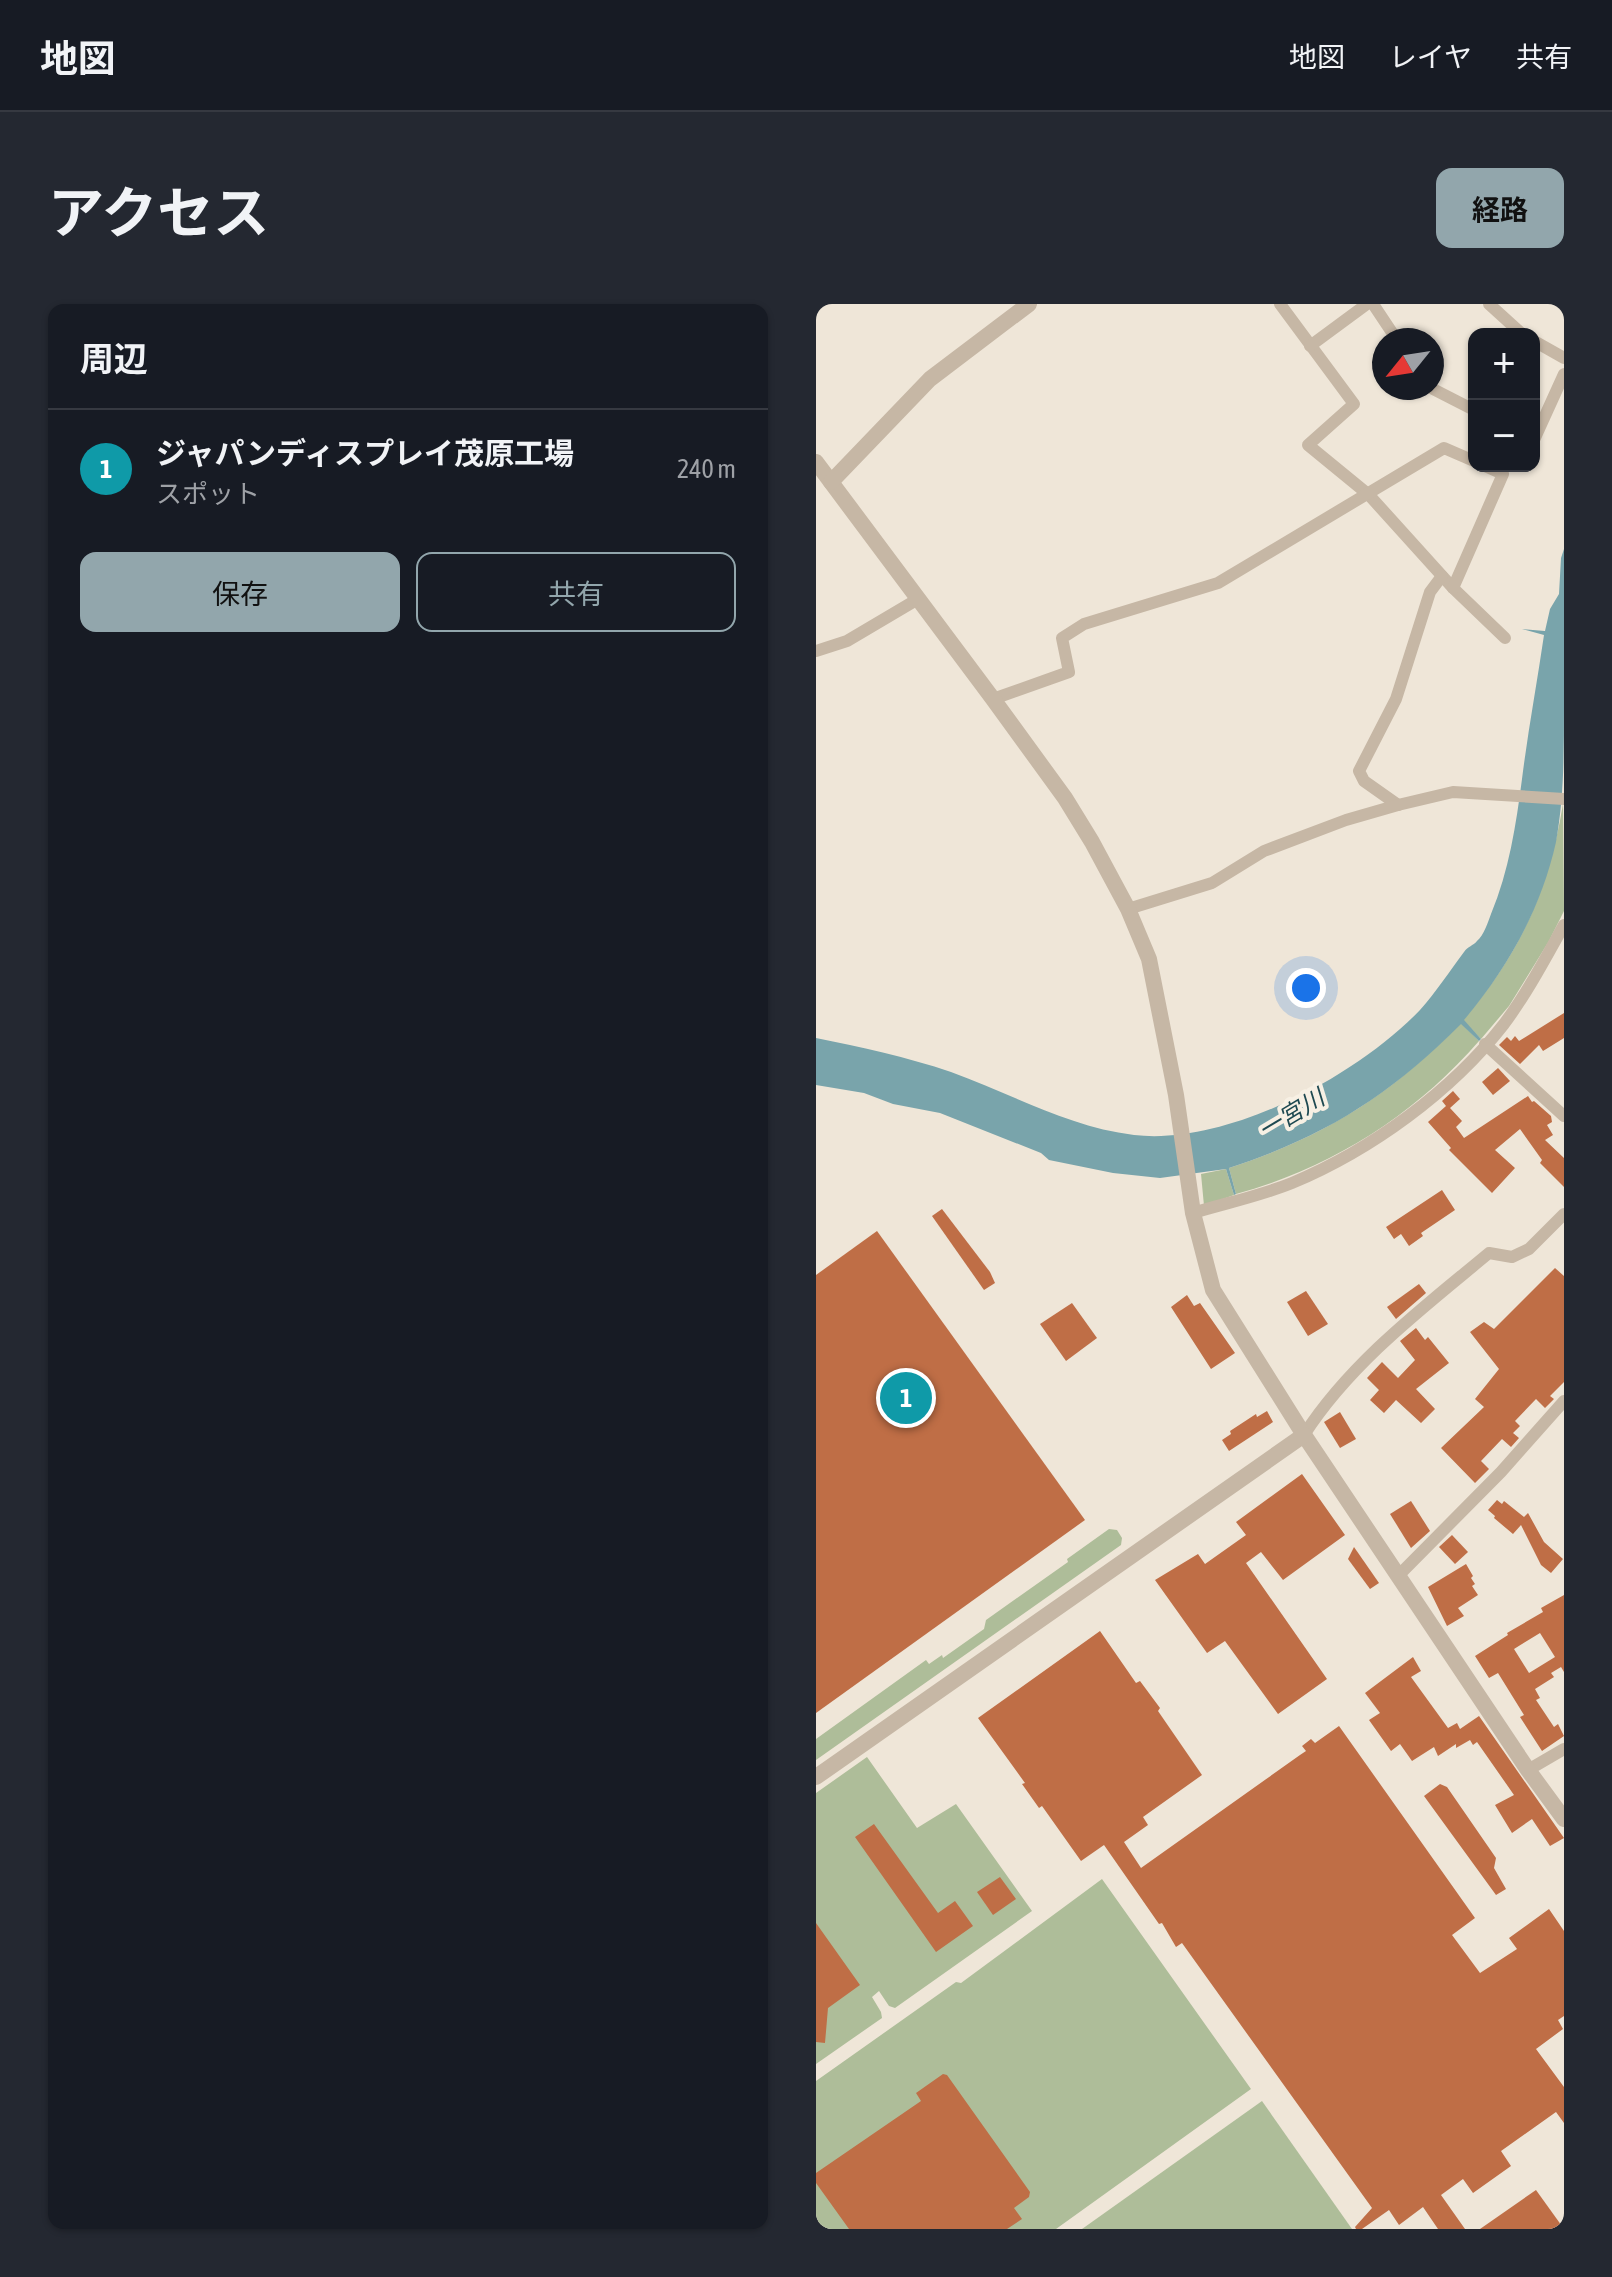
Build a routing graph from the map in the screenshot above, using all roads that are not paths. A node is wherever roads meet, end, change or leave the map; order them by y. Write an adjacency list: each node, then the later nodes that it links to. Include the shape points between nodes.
1 (1029, 304): 17 (street, via 930,379)
2 (1280, 304): 8 (street)
3 (1370, 304): 5 (street); 8 (street)
4 (1489, 304): 6 (street)
5 (1388, 328)
6 (1515, 328)
7 (1540, 344): 9 (street)
8 (1310, 346): 18 (street, via 1354,404 1308,445)
9 (1564, 358)
10 (1564, 374): 13 (street)
11 (1444, 395): 12 (street)
12 (1468, 407)
13 (1540, 427)
14 (1468, 458): 18 (street, via 1444,448)
15 (816, 462): 17 (street)
16 (1498, 472): 20 (street, via 1503,474)
17 (831, 482): 21 (street)
18 (1369, 495): 19 (street); 24 (street, via 1218,583 1084,624 1062,638 1069,672)
19 (1442, 576): 20 (street); 26 (street, via 1430,592 1396,699 1359,771 1364,781)
20 (1453, 588): 22 (street)
21 (918, 599): 23 (street, via 847,641); 24 (street)
22 (1505, 638)
23 (816, 651)
24 (993, 699): 27 (street, via 1065,798)
25 (1564, 799): 26 (street, via 1453,792)
26 (1398, 805): 27 (street, via 1264,851 1212,883)
27 (1128, 909): 31 (street, via 1149,959)
28 (1564, 925): 29 (street, via 1529,988)
29 (1485, 1044): 30 (street); 31 (street, via 1413,1111 1354,1153 1268,1192)
30 (1564, 1116)
31 (1193, 1210): 34 (street, via 1213,1290)
32 (1564, 1214): 34 (street, via 1529,1249 1512,1257 1489,1253 1387,1339)
33 (1564, 1401): 35 (street)
34 (1304, 1435): 35 (street); 38 (street)
35 (1398, 1576): 37 (street)
36 (1564, 1749): 37 (street)
37 (1528, 1770): 39 (street)
38 (816, 1777)
39 (1564, 1819)

